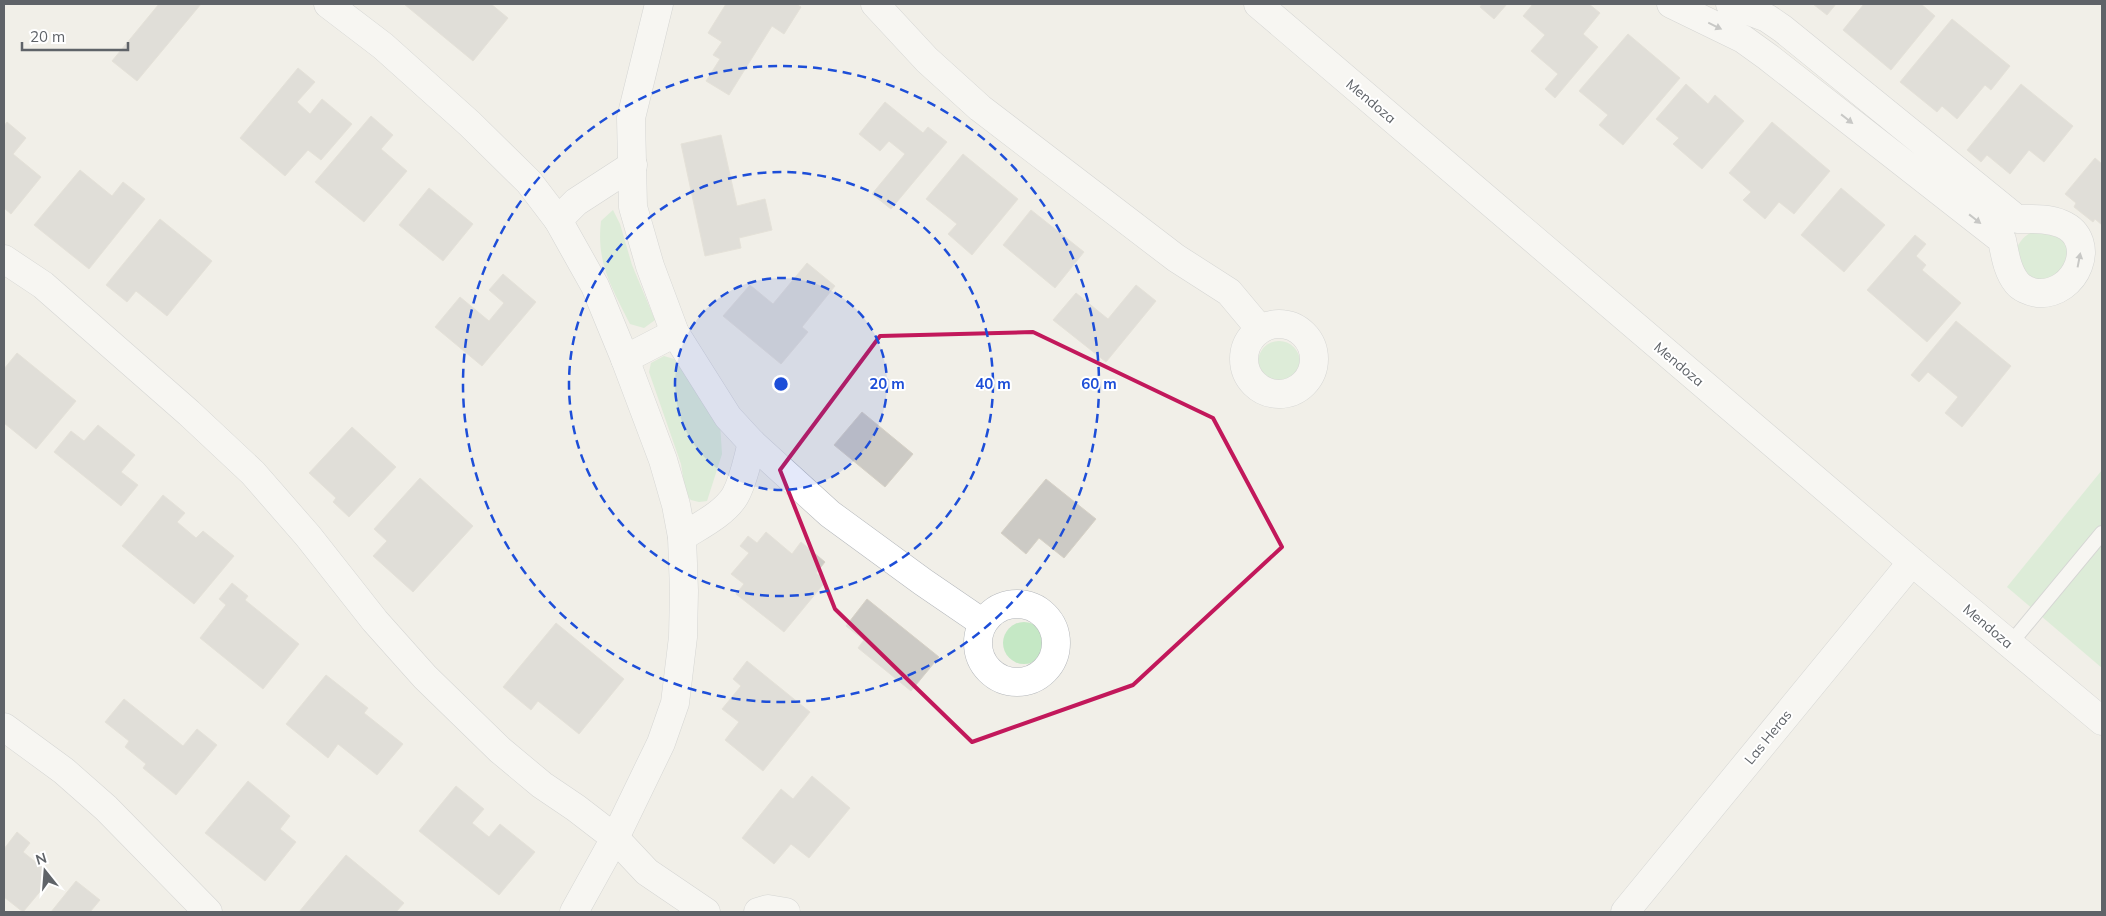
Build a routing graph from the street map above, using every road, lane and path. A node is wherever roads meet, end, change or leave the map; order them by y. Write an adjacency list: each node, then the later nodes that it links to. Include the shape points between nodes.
1 (328, 4): 8 (street, via 383,46 470,124 529,182)
2 (659, 4): 7 (street, via 631,118)
3 (875, 4): 10 (street, via 927,60 980,108 1176,258 1229,292)
4 (1258, 4): 16 (street, Mendoza)
5 (1730, 4): 6 (street, one-way to 5, via 1743,39 1768,57 2002,240 2008,268 2017,284 2031,292 2045,293 2058,290 2072,279 2080,264 2081,251 2077,236 2065,225 2049,220 2017,219 1783,29 1767,18)
6 (1679, 6)
7 (633, 165): 8 (street, via 576,202); 11 (street, via 634,207 650,266)
8 (558, 220): 12 (street, via 595,286)
9 (4, 259): 21 (street, via 43,285 246,466 425,677 500,750)
10 (1260, 329)
11 (675, 333): 12 (street); 13 (street, via 728,417)
12 (625, 359): 15 (street, via 663,460)
13 (752, 443): 15 (street, via 734,497 719,512); 17 (street, via 830,514)
14 (2102, 533): 18 (lane)
15 (682, 537): 21 (street, via 683,637 675,702 661,743)
16 (1912, 562): 18 (street, Mendoza); 27 (street, Las Heras)
17 (984, 623)
18 (2010, 644): 19 (street, Mendoza)
19 (2102, 721)
20 (4, 727): 22 (street, via 64,771 106,808)
21 (615, 838): 23 (street); 24 (street, via 647,872)
22 (208, 912)
23 (574, 912)
24 (706, 912)
25 (758, 912): 26 (street, via 768,909)
26 (786, 912)
27 (1624, 912)

